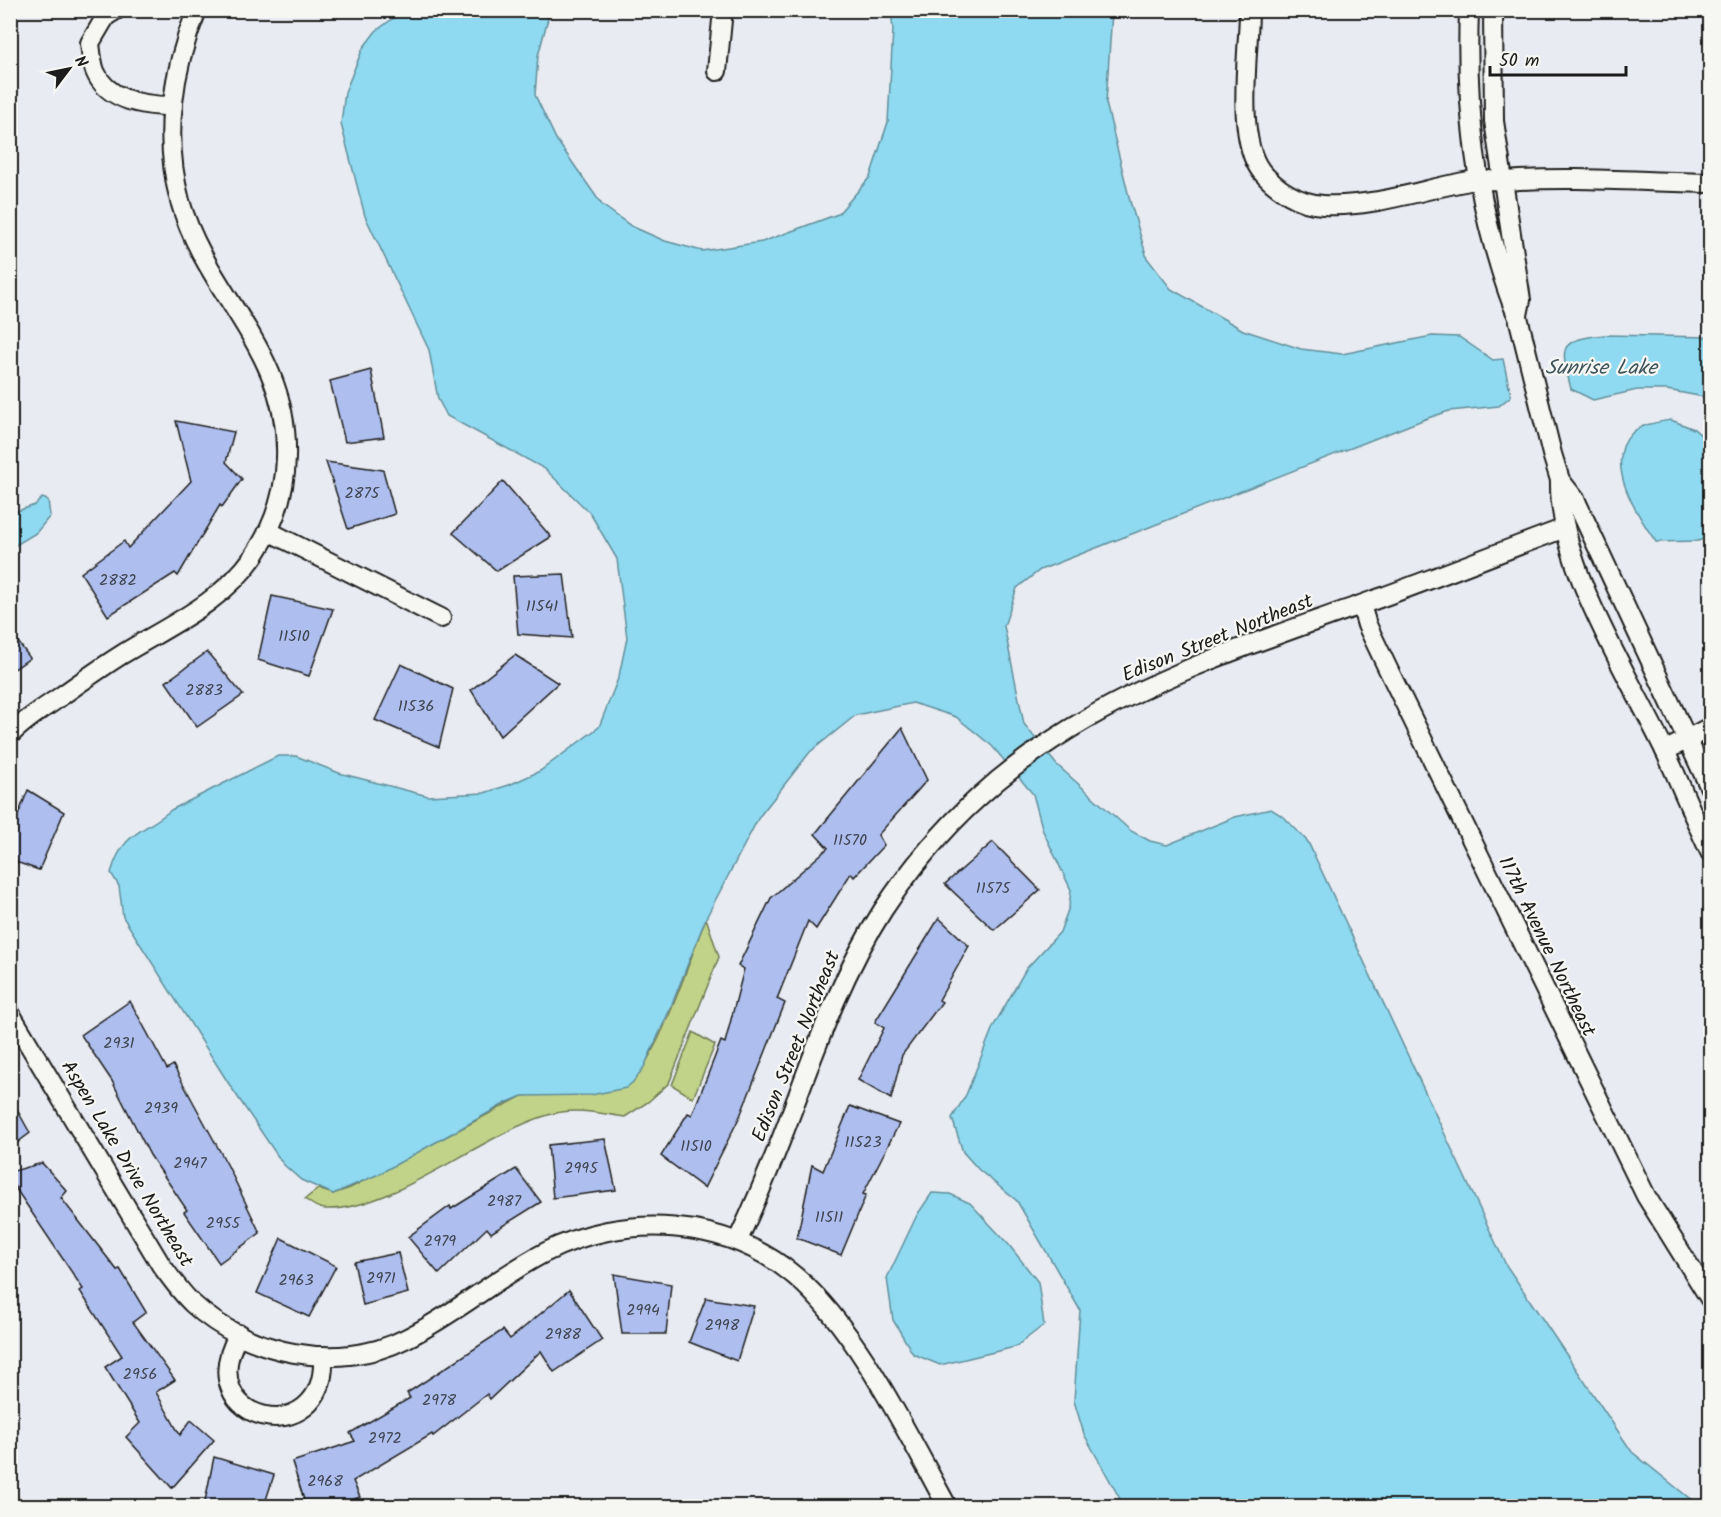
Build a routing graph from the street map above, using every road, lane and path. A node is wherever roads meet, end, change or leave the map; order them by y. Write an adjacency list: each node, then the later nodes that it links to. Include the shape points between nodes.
1 (116, 10): 8 (street, via 105,16 90,43 95,72 122,97 139,104)
2 (723, 10): 7 (street)
3 (1250, 10): 9 (street, via 1245,83 1250,150 1260,170 1289,195 1322,205 1387,199)
4 (1469, 10): 9 (street, via 1469,116)
5 (1493, 10): 10 (street, via 1494,121)
6 (195, 11): 8 (street, via 176,70)
7 (717, 71)
8 (173, 106): 15 (street, via 174,167 180,202 208,263 260,350 283,408 286,467)
9 (1477, 180): 10 (street); 12 (street, via 1507,296)
10 (1504, 181): 11 (street, via 1551,177); 12 (street, via 1521,300)
11 (1710, 183)
12 (1518, 322): 13 (street)
13 (1560, 480): 14 (street); 20 (street, via 1575,500)
14 (1565, 528): 16 (street, Edison Street Northeast); 21 (street, via 1612,644)
15 (270, 532): 17 (street); 19 (street, via 232,583 211,601 109,663)
16 (1361, 605): 25 (street, Edison Street Northeast, via 1165,677 1066,730 991,784 921,859 883,910 859,951 814,1049); 26 (street, 117th Avenue Northeast, via 1388,669 1646,1196)
17 (441, 618)
18 (1710, 727): 20 (street)
19 (10, 735)
20 (1687, 739): 21 (street); 22 (street)
21 (1665, 751): 23 (street)
22 (1710, 788)
23 (1710, 852)
24 (10, 1013): 27 (street, Aspen Lake Drive Northeast, via 161,1265 192,1303)
25 (738, 1240): 28 (street, Aspen Lake Drive Northeast, via 669,1227 606,1231 571,1240 543,1253 405,1339 377,1350); 29 (street, Aspen Lake Drive Northeast, via 788,1270 823,1303 878,1384)
26 (1710, 1299)
27 (239, 1334): 28 (street, Aspen Lake Drive Northeast, via 270,1348); 28 (street, via 226,1364 227,1377 233,1394 246,1408 262,1416 280,1417 297,1412 311,1400 321,1388)
28 (322, 1356)
29 (947, 1506)

